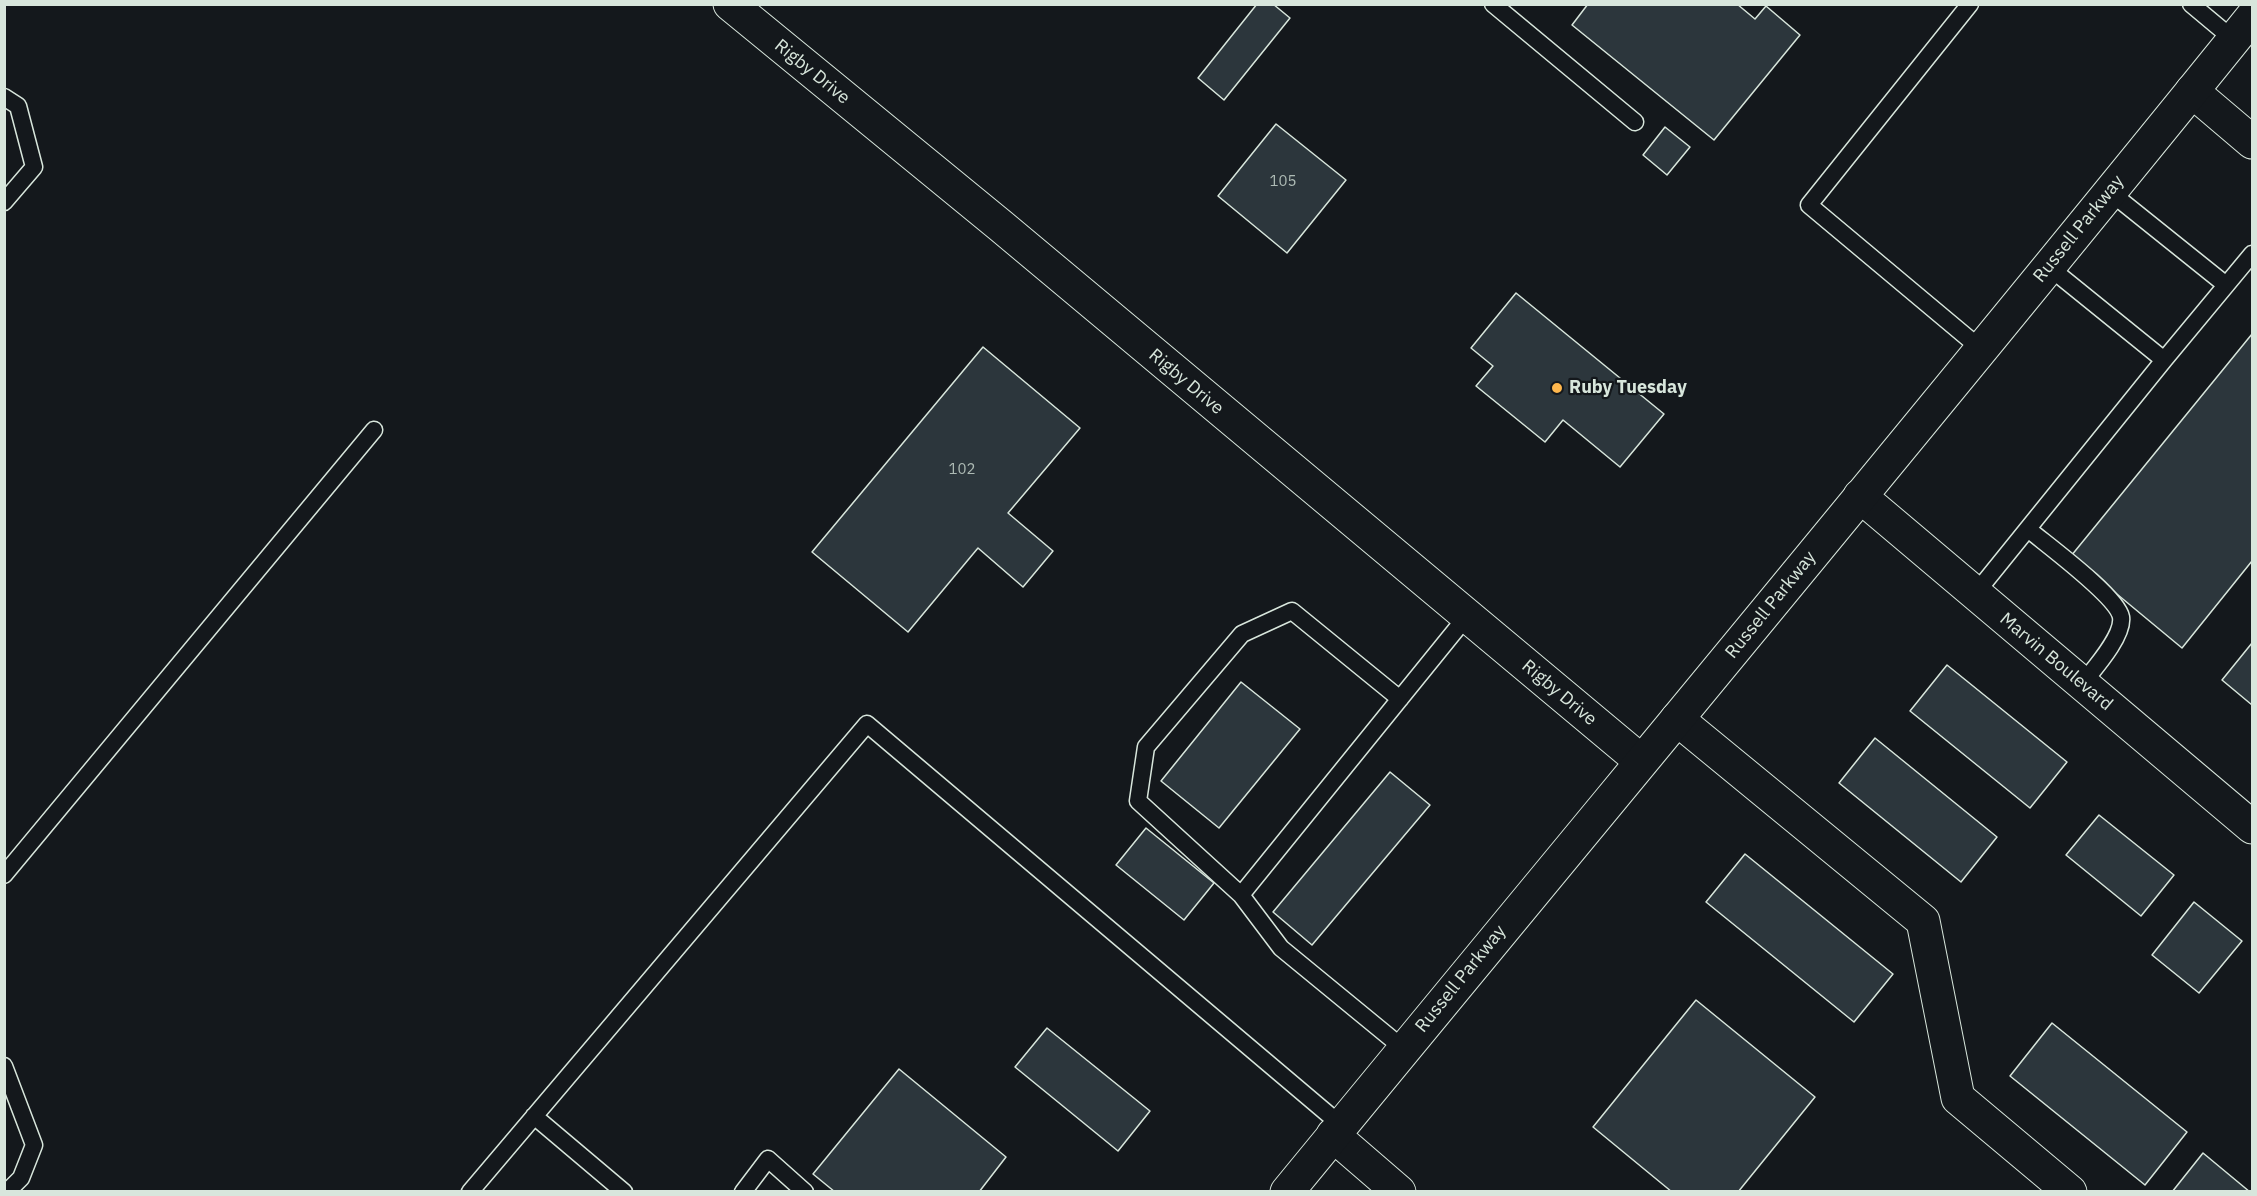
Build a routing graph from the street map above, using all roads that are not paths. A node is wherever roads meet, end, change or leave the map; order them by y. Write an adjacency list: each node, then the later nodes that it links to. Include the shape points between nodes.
1 (730, 4): 21 (street, Rigby Drive)
2 (1493, 4): 8 (lane)
3 (1970, 4): 15 (lane, via 1809,205)
4 (2191, 4): 5 (lane)
5 (2243, 28): 6 (street, Russell Parkway)
6 (2192, 91): 9 (street); 10 (street, Russell Parkway)
7 (4, 97): 11 (lane, via 18,106 34,167)
8 (1635, 122)
9 (2253, 142)
10 (2110, 192): 13 (street, Russell Parkway); 14 (lane)
11 (4, 202)
12 (2253, 254): 14 (lane)
13 (2049, 267): 15 (street, Russell Parkway); 16 (lane)
14 (2226, 285): 16 (lane)
15 (1981, 349): 18 (street, Russell Parkway)
16 (2164, 360): 19 (lane)
17 (374, 430): 27 (lane)
18 (1860, 496): 20 (street, Marvin Boulevard); 24 (street, Russell Parkway)
19 (2028, 529): 20 (lane); 22 (lane, via 2100,589 2121,618 2110,647)
20 (1975, 594): 22 (street, Marvin Boulevard)
21 (1467, 616): 23 (lane); 25 (street, Rigby Drive)
22 (2082, 684): 26 (street, Marvin Boulevard)
23 (1400, 699): 28 (lane); 28 (lane, via 1292,611 1242,634 1146,747 1138,801)
24 (1677, 719): 25 (street, Russell Parkway); 40 (street, via 1923,921 1958,1098)
25 (1641, 761): 29 (street, Russell Parkway)
26 (2253, 827)
27 (4, 875)
28 (1242, 895): 29 (lane, via 1281,948)
29 (1404, 1049): 32 (street, Russell Parkway)
30 (4, 1066): 33 (lane, via 34,1145 21,1178)
31 (534, 1116): 32 (lane, via 867,724); 34 (lane); 35 (lane)
32 (1337, 1130): 38 (street, Russell Parkway); 39 (street)
33 (7, 1191)
34 (470, 1191)
35 (624, 1191)
36 (744, 1191): 37 (lane, via 768,1160)
37 (805, 1191)
38 (1287, 1191)
39 (1400, 1191)
40 (2070, 1191)

